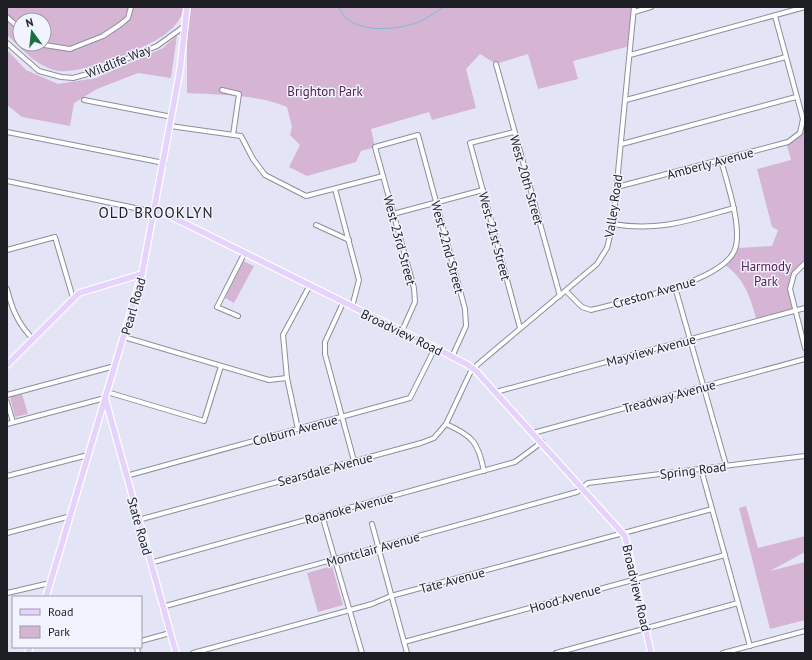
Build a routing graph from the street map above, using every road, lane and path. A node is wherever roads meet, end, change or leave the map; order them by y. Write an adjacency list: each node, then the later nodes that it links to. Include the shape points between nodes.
1 (131, 7): 9 (street, via 128,18 103,36 70,49)
2 (187, 7): 7 (main road, Pearl Road)
3 (651, 7): 5 (street)
4 (804, 8): 6 (street)
5 (634, 9): 10 (street, Valley Road)
6 (775, 16): 10 (street); 11 (street)
7 (186, 25): 8 (street, Wildlife Way, via 157,46 98,71 73,78 39,71); 17 (main road, Pearl Road)
8 (7, 43)
9 (52, 46)
10 (630, 55): 16 (street, Valley Road)
11 (786, 57): 14 (street); 16 (street)
12 (496, 64): 20 (street, West 20th Street)
13 (222, 90): 21 (street, via 239,94)
14 (796, 96): 22 (street); 24 (street, Amberly Avenue, via 802,119 800,133 788,142)
15 (84, 100): 17 (street)
16 (626, 100): 22 (street, Valley Road)
17 (172, 117): 18 (main road, Pearl Road)
18 (170, 126): 21 (street); 25 (main road, Pearl Road)
19 (7, 132): 25 (street)
20 (514, 132): 30 (street, West 21st Street, via 470,143); 46 (street, West 20th Street)
21 (233, 135): 29 (street, via 241,136 265,175 306,196)
22 (622, 144): 28 (street, Valley Road)
23 (375, 147): 26 (street, West 23rd Street); 31 (street, West 22nd Street, via 418,135)
24 (721, 160): 28 (street, Amberly Avenue); 32 (street)
25 (164, 163): 33 (main road, Pearl Road)
26 (383, 176): 29 (street); 34 (street, West 23rd Street)
27 (7, 181): 33 (street, Broadview Road)
28 (617, 187): 35 (street, Valley Road)
29 (335, 189): 37 (street)
30 (483, 190): 31 (street); 53 (street, West 21st Street)
31 (437, 202): 34 (street); 60 (street, West 22nd Street, via 466,316 466,326)
32 (734, 208): 35 (street, via 670,225 644,228); 43 (street, Creston Avenue, via 736,247 731,257 712,273 694,282)
33 (154, 212): 39 (main road, Broadview Road, via 162,212); 41 (main road, Pearl Road)
34 (393, 214): 54 (street, West 23rd Street, via 414,288 415,302)
35 (613, 224): 45 (street, Valley Road, via 603,257)
36 (316, 225): 37 (street)
37 (348, 240): 49 (street, via 359,280)
38 (7, 250): 47 (street, via 55,237)
39 (244, 254): 42 (main road, Broadview Road); 52 (street, via 217,307)
40 (805, 264): 51 (street, via 794,274 790,285)
41 (142, 274): 47 (main road, via 88,290); 55 (main road, Pearl Road)
42 (310, 285): 48 (main road, Broadview Road); 66 (street, via 283,335)
43 (675, 287): 45 (street, Creston Avenue, via 591,310 582,307); 57 (street)
44 (7, 289): 56 (street, via 19,323)
45 (566, 291): 46 (street, Valley Road)
46 (560, 296): 53 (street, Valley Road)
47 (73, 298): 56 (main road)
48 (343, 303): 49 (main road, Broadview Road); 73 (street, via 325,342 325,354)
49 (352, 307): 54 (main road, Broadview Road)
50 (805, 308): 51 (street, Mayview Avenue)
51 (795, 311): 57 (street, Mayview Avenue); 59 (street)
52 (238, 316)
53 (520, 328): 65 (street, Valley Road)
54 (402, 332): 58 (main road, Broadview Road)
55 (124, 337): 63 (main road, Pearl Road); 64 (street)
56 (33, 339): 62 (main road)
57 (689, 339): 67 (street); 69 (street, Mayview Avenue)
58 (435, 348): 60 (main road, Broadview Road); 73 (street, Colburn Avenue, via 410,398)
59 (805, 348)
60 (452, 357): 65 (main road, Broadview Road)
61 (805, 359): 67 (street, Treadway Avenue)
62 (7, 366)
63 (115, 366): 68 (main road, Pearl Road); 70 (street)
64 (221, 366): 66 (street, via 269,380); 68 (street, via 204,421)
65 (473, 368): 69 (main road, Broadview Road); 76 (street, Searsdale Avenue)
66 (287, 378): 77 (street)
67 (703, 388): 78 (street, Treadway Avenue); 83 (street)
68 (107, 392): 71 (main road, Pearl Road)
69 (496, 392): 78 (main road, Broadview Road)
70 (7, 395)
71 (105, 398): 74 (street); 80 (main road, Pearl Road); 87 (main road, State Road)
72 (7, 402): 74 (street)
73 (342, 417): 77 (street, Colburn Avenue); 82 (street)
74 (13, 422): 75 (street)
75 (7, 424)
76 (446, 424): 82 (street, Searsdale Avenue, via 434,438); 85 (street, via 474,440 480,450)
77 (298, 429): 87 (street, Colburn Avenue)
78 (533, 433): 79 (main road, Broadview Road)
79 (542, 442): 85 (street, Roanoke Avenue, via 515,462); 88 (main road, Broadview Road)
80 (88, 455): 86 (street); 91 (main road, Pearl Road)
81 (805, 456): 83 (street, Spring Road)
82 (354, 461): 92 (street, Searsdale Avenue)
83 (726, 465): 84 (street, Spring Road)
84 (701, 468): 88 (street, Spring Road, via 588,483); 89 (street)
85 (484, 470): 90 (street, Roanoke Avenue)
86 (7, 476)
87 (126, 476): 92 (main road, State Road)
88 (582, 488): 95 (main road, Broadview Road); 96 (street, Montclair Avenue, via 577,492)
89 (712, 509): 95 (street, Tate Avenue); 97 (street)
90 (322, 515): 98 (street); 99 (street, Roanoke Avenue)
91 (71, 516): 94 (street); 101 (main road, Pearl Road)
92 (138, 520): 99 (main road, State Road)
93 (372, 524): 96 (street)
94 (7, 533)
95 (623, 533): 100 (main road, Broadview Road); 104 (street, Tate Avenue)
96 (378, 547): 98 (street, Montclair Avenue); 104 (street)
97 (725, 555): 100 (street, Hood Avenue); 105 (street)
98 (336, 560): 106 (street, Montclair Avenue); 107 (street)
99 (150, 563): 106 (main road, State Road)
100 (635, 578): 108 (main road, Broadview Road); 112 (street, Hood Avenue)
101 (50, 583): 102 (street); 103 (main road, Pearl Road)
102 (7, 593)
103 (46, 596)
104 (391, 596): 107 (street, Tate Avenue); 112 (street)
105 (738, 603): 108 (street); 113 (street)
106 (162, 607): 110 (main road, State Road)
107 (349, 610): 115 (street, Tate Avenue); 116 (street)
108 (646, 628): 118 (street); 119 (main road, Broadview Road)
109 (805, 631): 113 (street)
110 (170, 633): 111 (street); 114 (main road, State Road)
111 (142, 641)
112 (404, 642): 117 (street)
113 (750, 646): 120 (street)
114 (176, 653)
115 (193, 653)
116 (362, 653)
117 (407, 653)
118 (556, 653)
119 (651, 653)
120 (723, 653)

